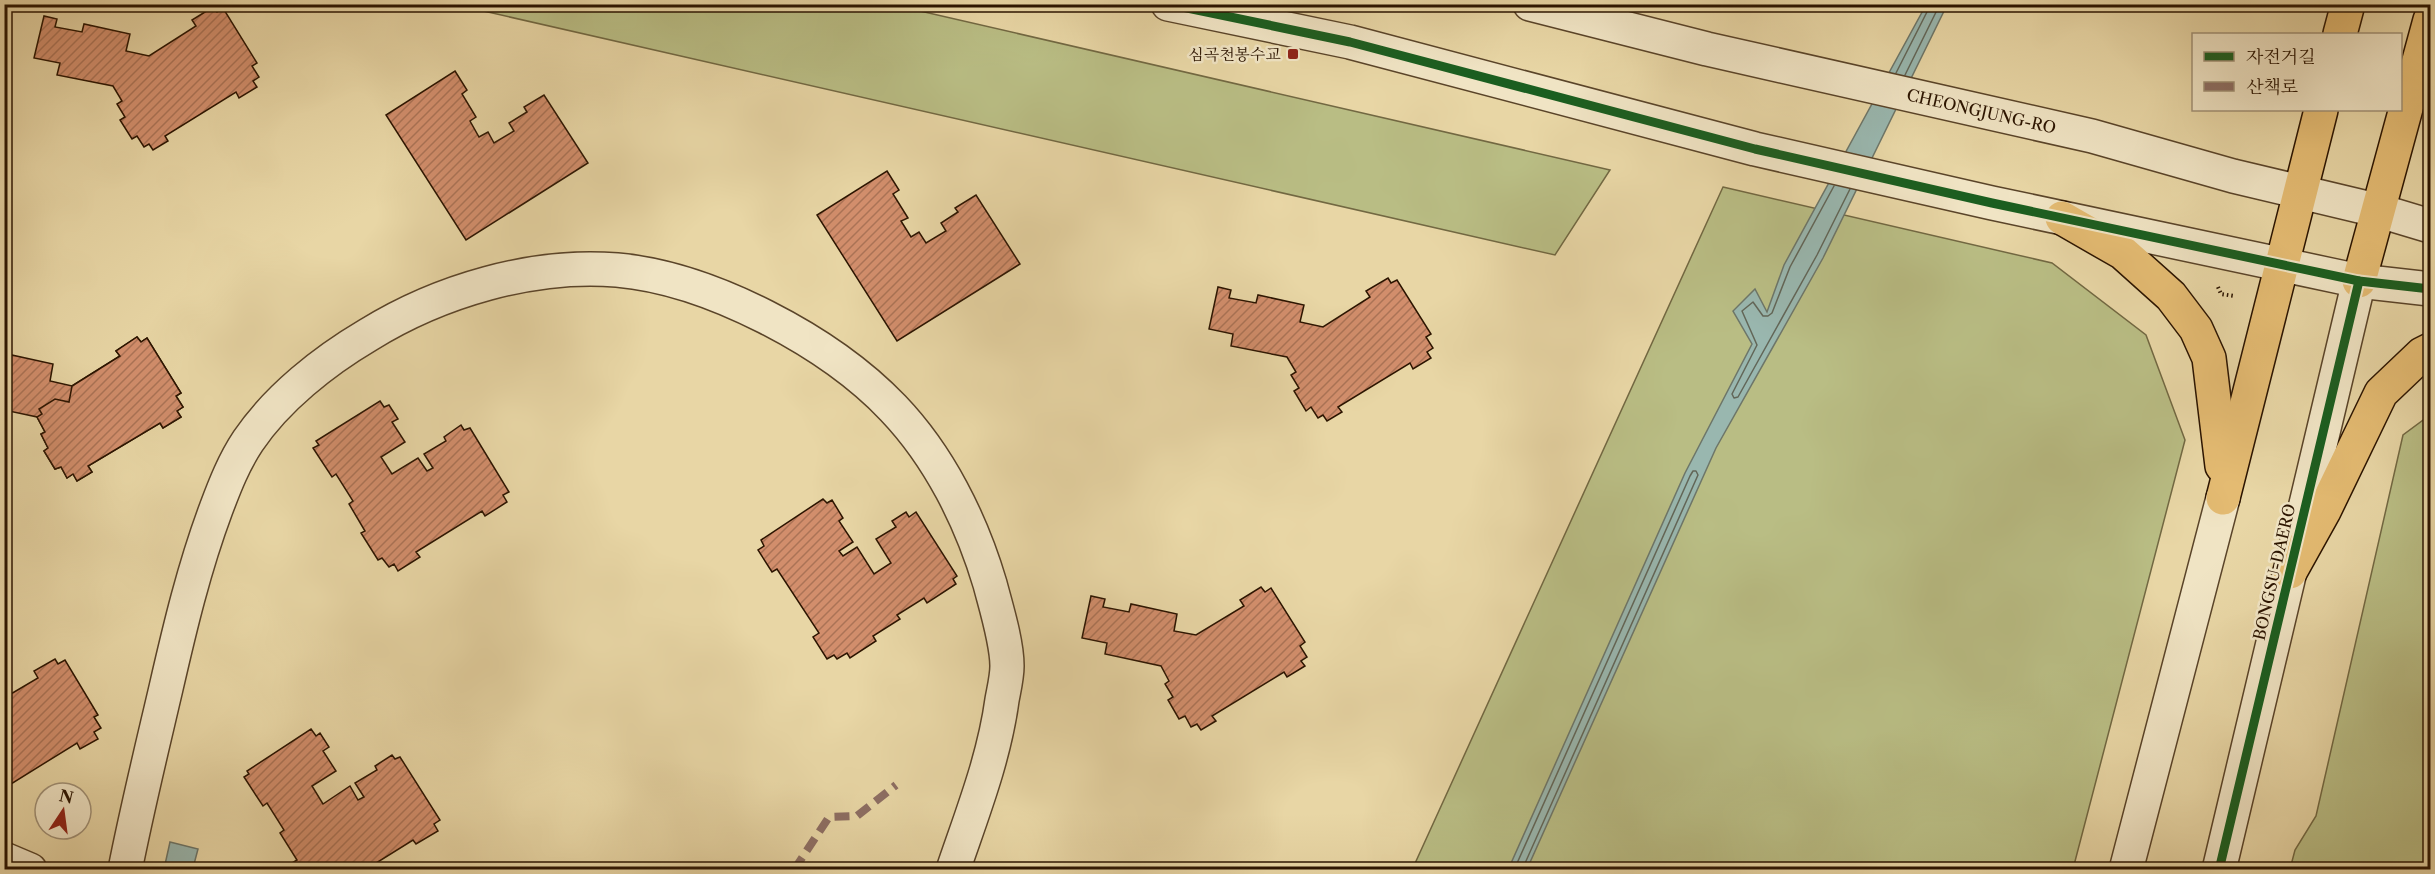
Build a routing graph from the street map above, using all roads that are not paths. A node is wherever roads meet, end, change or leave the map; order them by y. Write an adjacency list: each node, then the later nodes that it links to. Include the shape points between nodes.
1 (1168, 4): 9 (street, via 1350,42 1755,149)
2 (1530, 4): 7 (street, CHEONGJUNG-RO, via 2092,136)
3 (2348, 4): 4 (main road)
4 (2340, 33)
5 (2429, 34): 8 (main road, BONGSU-DAERO)
6 (2321, 111): 7 (main road)
7 (2300, 193): 8 (street, CHEONGJUNG-RO); 11 (main road)
8 (2380, 211): 10 (street, CHEONGJUNG-RO); 12 (main road, BONGSU-DAERO)
9 (2062, 218): 11 (street); 15 (main road, via 2123,253 2171,296 2196,329 2209,357 2221,439)
10 (2430, 226)
11 (2281, 264): 12 (street); 15 (main road)
12 (2359, 281): 13 (street); 16 (street, BONGSU-DAERO)
13 (2430, 290)
14 (2430, 350): 16 (main road, via 2381,393)
15 (2223, 498): 22 (street)
16 (2290, 572): 17 (street, BONGSU-DAERO)
17 (2248, 747): 23 (street); 24 (street, BONGSU-DAERO)
18 (4, 859): 19 (street)
19 (30, 870)
20 (125, 870): 21 (street, via 199,555 235,463 255,431 290,394 341,351 419,306 509,279 592,269 677,281 780,325 827,354 892,407 937,464 978,544 1007,666 989,767)
21 (953, 870)
22 (2126, 870)
23 (2195, 870)
24 (2219, 870)

